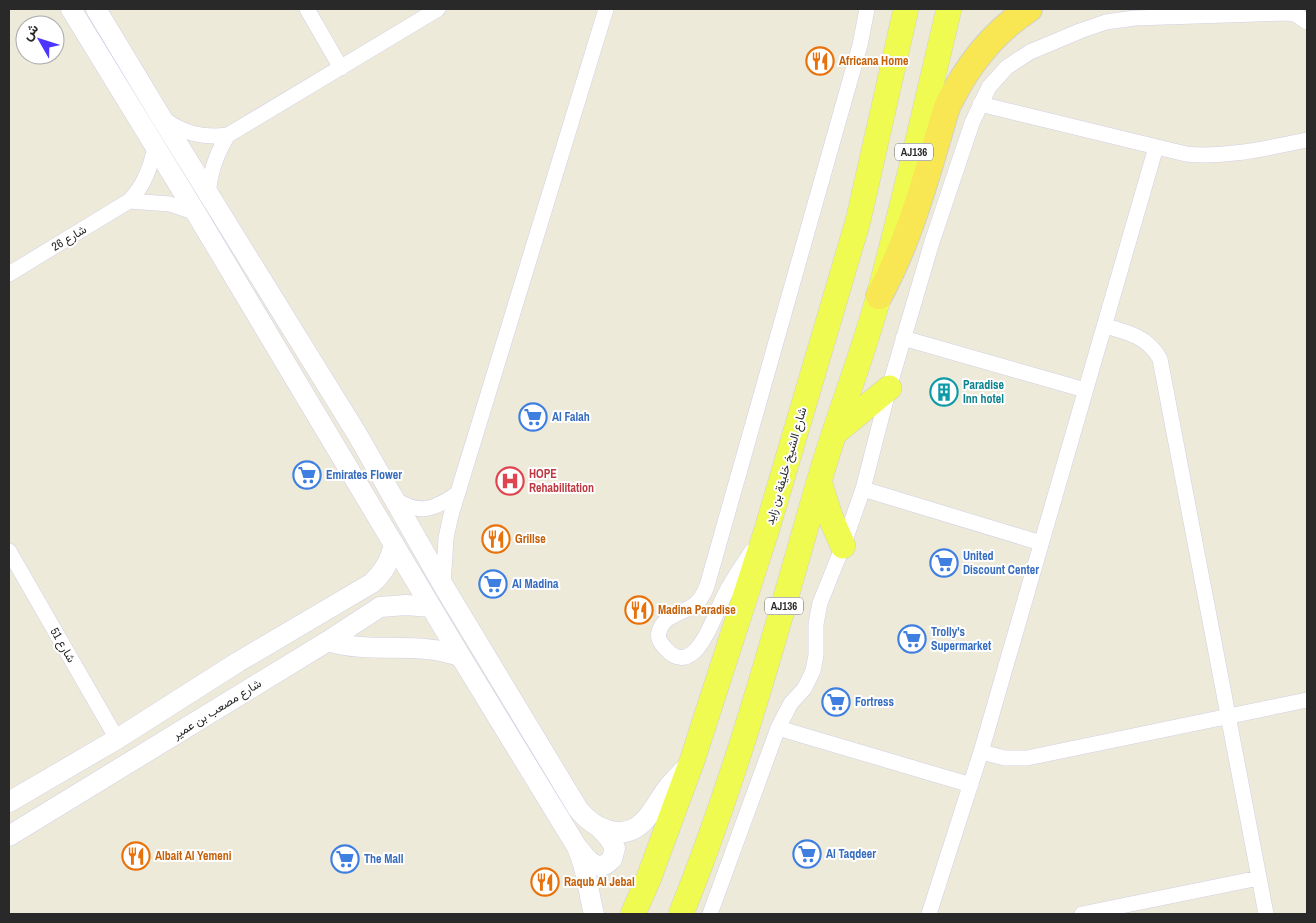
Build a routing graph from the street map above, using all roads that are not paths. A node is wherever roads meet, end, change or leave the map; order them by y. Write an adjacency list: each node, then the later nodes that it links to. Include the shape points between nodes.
1 (71, 9): 17 (street)
2 (96, 9): 13 (street)
3 (306, 9): 11 (street)
4 (438, 9): 11 (street)
5 (606, 9): 30 (street)
6 (867, 9): 32 (street, via 707,586 700,600 662,625 658,636 667,651 683,657 696,650 733,580)
7 (906, 9): 32 (main road, شارع الشيخ خليفة بن زايد, via 858,221)
8 (949, 9): 22 (main road, AJ136)
9 (1029, 9): 22 (highway, via 994,36 956,88 947,107 909,233)
10 (1307, 22): 12 (street, via 1288,13 1134,18 1106,22 1018,59 998,76)
11 (341, 68): 14 (street)
12 (980, 104): 16 (street); 24 (street)
13 (161, 117): 14 (street, via 172,126 200,136); 18 (street)
14 (228, 135): 18 (street, via 215,160)
15 (1307, 140): 16 (street, via 1216,156)
16 (1156, 147): 23 (street)
17 (156, 148): 19 (street, شارع 26, via 139,191); 20 (street)
18 (208, 195): 31 (street, via 357,434)
19 (129, 201): 20 (street, via 170,204); 21 (street, شارع 26)
20 (196, 213): 34 (street)
21 (9, 274)
22 (879, 296): 27 (main road, AJ136)
23 (1106, 326): 26 (street); 44 (street, via 1147,342 1160,359)
24 (903, 338): 25 (street); 26 (street)
25 (889, 388): 27 (main road); 29 (street)
26 (1085, 390): 33 (street)
27 (836, 432): 28 (main road, AJ136)
28 (819, 481): 35 (main road); 59 (main road, AJ136, via 735,769)
29 (863, 489): 33 (street); 35 (street)
30 (458, 493): 31 (street, via 432,509 410,507); 38 (street, via 446,538)
31 (391, 496): 38 (street)
32 (767, 529): 48 (main road, شارع الشيخ خليفة بن زايد)
33 (1042, 543): 47 (street)
34 (394, 544): 37 (street, via 387,565); 40 (street)
35 (843, 546): 45 (street, via 817,614 813,671)
36 (9, 551): 46 (street, شارع 51)
37 (372, 583): 39 (street, via 383,586 386,591 387,597); 46 (street, via 238,662)
38 (443, 584): 51 (street, via 578,808)
39 (380, 607): 40 (street, شارع مصعب بن عمير); 41 (street, شارع مصعب بن عمير)
40 (432, 607): 42 (street)
41 (328, 641): 42 (street, via 347,646 433,650); 52 (street, شارع مصعب بن عمير)
42 (461, 657): 53 (street)
43 (1307, 700): 44 (street)
44 (1228, 716): 47 (street, via 1027,758 1005,758); 54 (street)
45 (778, 728): 49 (street); 60 (street)
46 (117, 739): 50 (street)
47 (981, 752): 49 (street)
48 (692, 761): 51 (street, via 640,825 623,832); 58 (main road, شارع الشيخ خليفة بن زايد)
49 (971, 785): 61 (street)
50 (9, 802)
51 (598, 827): 53 (street, via 615,848 615,854 608,863 592,864)
52 (9, 836)
53 (577, 847): 55 (street, via 586,869)
54 (1259, 878): 62 (street); 63 (street)
55 (588, 893): 56 (street); 57 (street)
56 (585, 914)
57 (594, 914)
58 (633, 914)
59 (681, 914)
60 (710, 914)
61 (928, 914)
62 (1082, 914)
63 (1266, 914)

